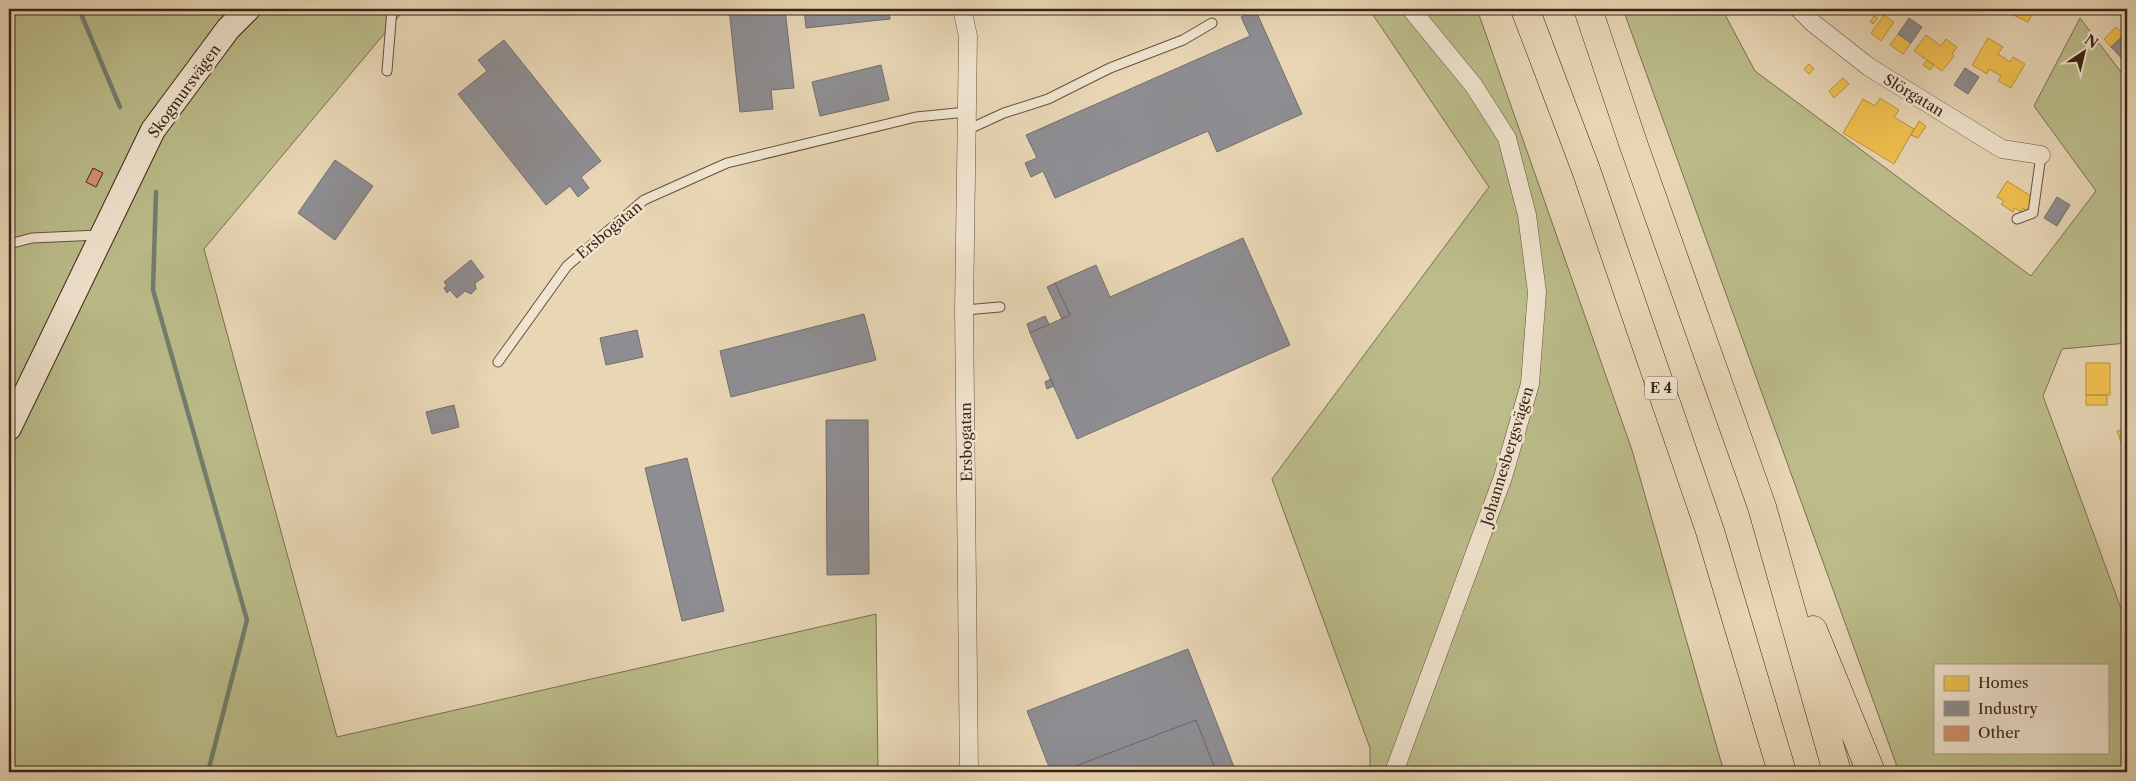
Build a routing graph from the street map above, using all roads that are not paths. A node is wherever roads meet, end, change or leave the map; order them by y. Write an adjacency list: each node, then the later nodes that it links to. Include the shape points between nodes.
1 (248, 9): 14 (street, Skogmursvägen, via 228,29 153,130)
2 (392, 9): 9 (lane)
3 (962, 9): 10 (street, Ersbogatan, via 968,36)
4 (1411, 9): 22 (street, Johannesbergsvägen, via 1474,86 1507,138 1527,215 1537,292 1530,384 1503,477)
5 (1526, 9): 23 (highway, E 4, via 1586,170 1710,531)
6 (1588, 9): 20 (highway)
7 (1800, 9): 12 (street, Slörgatan, via 1869,67 2002,149)
8 (1212, 23): 11 (lane, via 1183,40 1110,68 1048,99 1004,113)
9 (387, 71)
10 (967, 112): 11 (street, Ersbogatan); 18 (lane, Ersbogatan, via 916,117 727,163 644,200 567,266)
11 (967, 130): 17 (street, Ersbogatan)
12 (2041, 155): 13 (lane, via 2033,213)
13 (2017, 219)
14 (102, 234): 15 (lane, via 32,238); 19 (street, Skogmursvägen)
15 (9, 244)
16 (1000, 306): 17 (lane)
17 (964, 310): 21 (street, Ersbogatan)
18 (498, 362)
19 (9, 428)
20 (1762, 507): 24 (highway); 25 (highway)
21 (969, 772)
22 (1394, 772)
23 (1782, 772)
24 (1837, 772)
25 (1871, 772)

